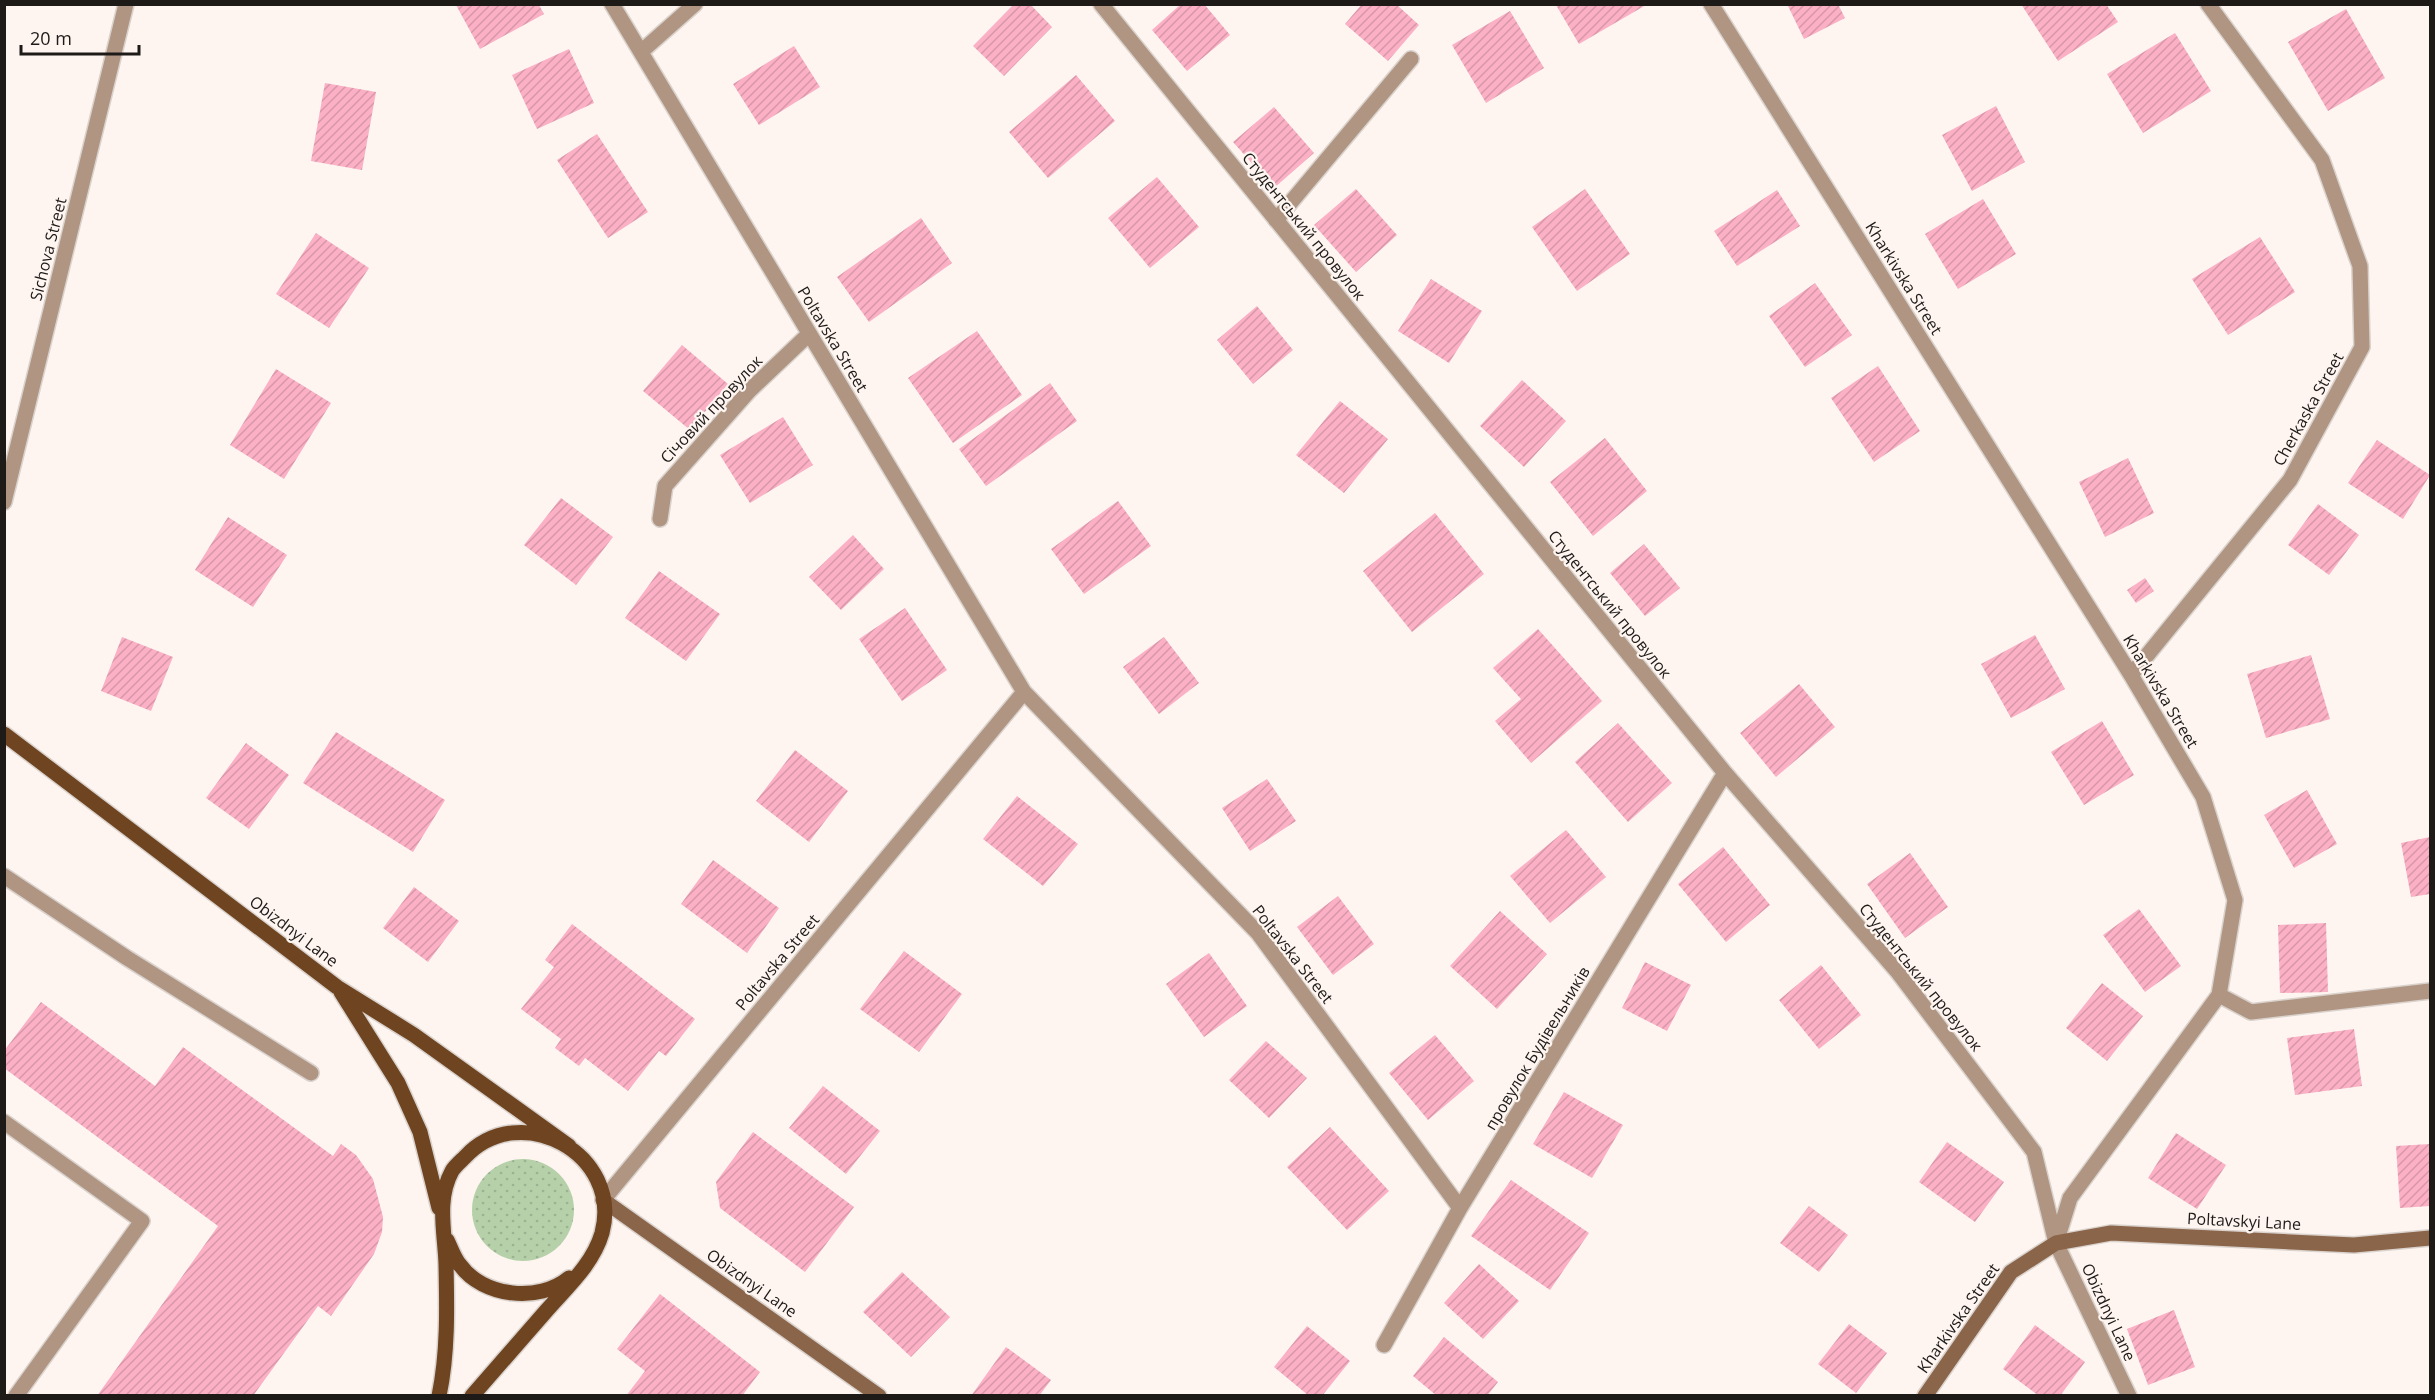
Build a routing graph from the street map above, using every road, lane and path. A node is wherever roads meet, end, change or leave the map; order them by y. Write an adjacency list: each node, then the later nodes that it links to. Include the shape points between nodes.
1 (126, 4): 11 (street, Sichova Street)
2 (612, 4): 7 (street, Poltavska Street)
3 (695, 4): 7 (street)
4 (1101, 4): 9 (street, Студентський провулок)
5 (1711, 4): 13 (street, Kharkivska Street)
6 (2208, 4): 13 (street, Cherkaska Street, via 2322,160 2360,266 2362,347 2290,480)
7 (642, 51): 10 (street, Poltavska Street)
8 (1411, 59): 9 (street)
9 (1276, 220): 16 (street, Студентський провулок)
10 (809, 334): 12 (street, Січовий провулок, via 749,391 665,486); 14 (street, Poltavska Street)
11 (4, 502)
12 (660, 519)
13 (2131, 675): 20 (street, Kharkivska Street, via 2203,797 2235,900)
14 (1023, 692): 24 (street, Poltavska Street); 25 (street, Poltavska Street, via 1258,933)
15 (4, 734): 18 (main road, Obizdnyi Lane)
16 (1725, 774): 25 (street, провулок Будівельників); 28 (street, Студентський провулок, via 1897,971 2034,1152)
17 (4, 876): 21 (street)
18 (338, 987): 23 (main road, Obizdnyi Lane, via 414,1035); 26 (main road, via 398,1083 420,1132)
19 (2430, 991): 20 (street, via 2251,1012)
20 (2219, 994): 28 (street, Kharkivska Street, via 2070,1198)
21 (311, 1073)
22 (4, 1122): 31 (street, via 142,1221)
23 (569, 1146): 24 (main road, via 592,1169); 26 (main road, via 539,1133 506,1133 475,1146 453,1170 442,1200)
24 (603, 1200): 29 (main road, via 602,1233); 34 (street, Obizdnyi Lane)
25 (1460, 1208): 30 (street, провулок Будівельників)
26 (443, 1234): 29 (main road, via 460,1266 490,1288 525,1294 560,1286); 32 (main road, via 446,1333)
27 (2430, 1238): 28 (street, Poltavskyi Lane, via 2354,1245 2111,1233)
28 (2056, 1243): 35 (street, Kharkivska Street, via 2011,1272); 36 (street, Obizdnyi Lane)
29 (588, 1263): 33 (main road)
30 (1384, 1346)
31 (16, 1395)
32 (439, 1395)
33 (472, 1395)
34 (879, 1395)
35 (1926, 1395)
36 (2128, 1395)

